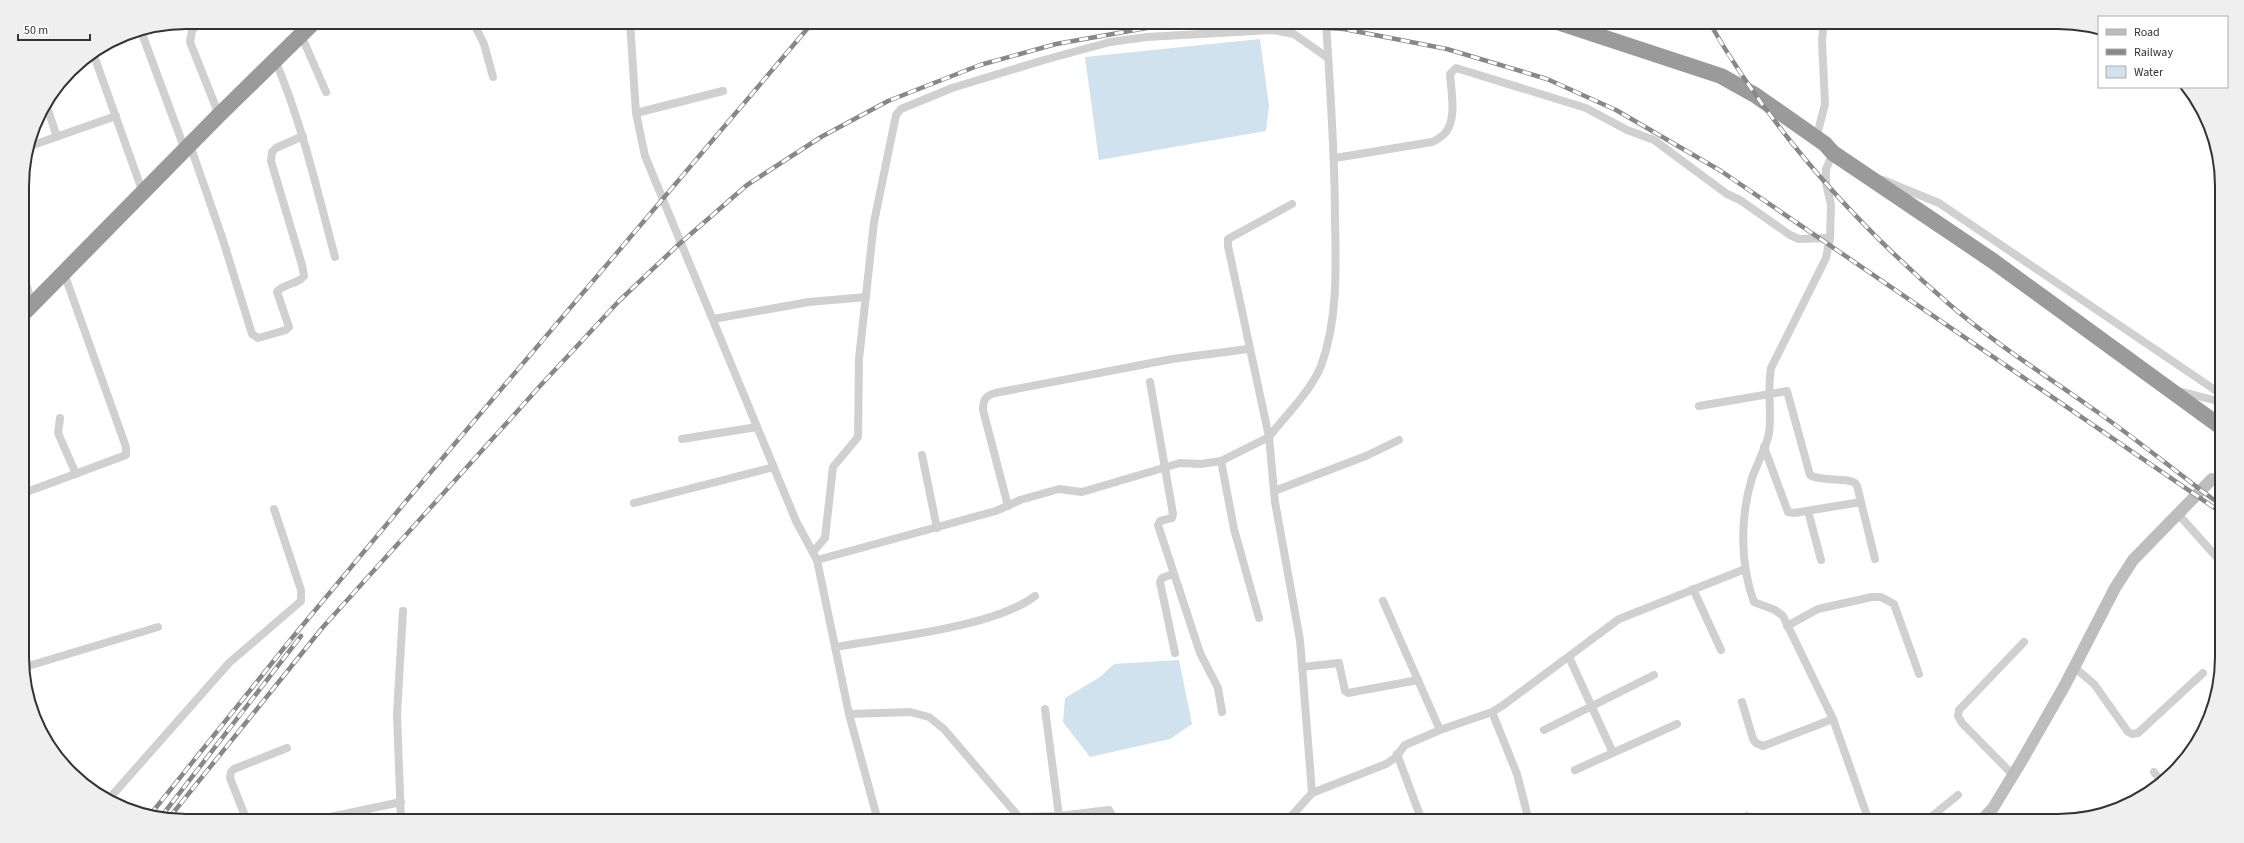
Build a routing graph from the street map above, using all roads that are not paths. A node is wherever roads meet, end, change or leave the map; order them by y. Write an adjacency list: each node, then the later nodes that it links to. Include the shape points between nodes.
1 (193, 29): 19 (street, via 190,42)
2 (307, 29): 9 (highway)
3 (476, 29): 13 (street, via 484,44)
4 (630, 29): 17 (street)
5 (1326, 29): 11 (street)
6 (1578, 29): 22 (highway, via 1720,76 1755,95)
7 (1823, 29): 22 (street, via 1825,104)
8 (143, 35): 24 (street)
9 (301, 35): 12 (highway); 15 (street)
10 (95, 58): 18 (street)
11 (1328, 58): 26 (street); 33 (street, via 1294,34 1273,30 1147,37 1110,42 1052,58 952,88 907,106 896,115 894,124 874,222)
12 (275, 60): 19 (highway); 20 (street, via 289,92)
13 (493, 77)
14 (723, 90): 17 (street)
15 (326, 92)
16 (48, 111): 21 (street)
17 (636, 113): 35 (street, via 645,156)
18 (116, 116): 21 (street); 28 (street)
19 (219, 116): 24 (highway)
20 (303, 136): 24 (street, via 276,148 272,152 271,161 304,276 277,292 289,327 258,338 252,334 222,237); 31 (street)
21 (57, 137): 23 (street)
22 (1816, 138): 25 (highway)
23 (34, 145)
24 (188, 148): 28 (highway)
25 (1833, 153): 27 (highway); 30 (street, via 1826,169 1831,205)
26 (1335, 158): 30 (street, via 1432,142 1444,135 1451,116 1450,74 1456,68 1586,108 1663,146 1727,194 1740,200 1790,235 1800,239); 46 (street, via 1336,277 1330,328 1320,366 1312,382)
27 (1856, 168): 38 (highway, via 1993,261); 39 (street, via 1939,203)
28 (143, 193): 32 (highway)
29 (1292, 204): 36 (street, via 1228,239)
30 (1830, 238): 40 (street, via 1826,258 1771,368)
31 (334, 257)
32 (64, 273): 34 (highway); 54 (street, via 126,447 126,455)
33 (866, 297): 35 (street, via 809,302); 65 (street, via 859,359 858,437 833,467 825,538)
34 (29, 309)
35 (713, 319): 45 (street)
36 (1248, 350): 46 (street); 60 (street, via 1172,359 995,393 986,397 983,401 984,410)
37 (1150, 382): 53 (street)
38 (2167, 388): 41 (street); 44 (highway)
39 (2215, 390)
40 (1770, 395): 42 (street); 49 (street, via 1769,434); 58 (street, via 1786,391 1788,393 1810,475 1822,479 1852,481 1856,484)
41 (2215, 400)
42 (1699, 406)
43 (60, 418): 54 (street, via 58,433)
44 (2215, 423)
45 (758, 427): 47 (street); 52 (street)
46 (1269, 437): 51 (street); 57 (street)
47 (682, 439)
48 (1399, 440): 57 (street, via 1366,456)
49 (1764, 447): 62 (street, via 1788,512 1794,514); 70 (street, via 1748,493)
50 (922, 455): 64 (street)
51 (1221, 461): 53 (street, via 1201,464 1180,463); 76 (street, via 1234,529)
52 (774, 467): 59 (street); 65 (street, via 796,522)
53 (1164, 469): 60 (street, via 1082,492 1060,489); 71 (street, via 1173,516 1160,521 1158,525)
54 (76, 474): 56 (street)
55 (2212, 479): 63 (street)
56 (29, 491)
57 (1274, 491): 85 (street, via 1300,640)
58 (1861, 502): 62 (street); 67 (street)
59 (634, 503)
60 (1008, 506): 64 (street)
61 (274, 509): 109 (street, via 301,590 301,601 229,663)
62 (1808, 511): 69 (street)
63 (2178, 514): 66 (street); 86 (street, via 2133,560 2115,588)
64 (937, 528): 68 (street)
65 (813, 552): 68 (street)
66 (2215, 555)
67 (1876, 559)
68 (817, 560): 80 (street)
69 (1821, 560)
70 (1745, 569): 72 (street); 77 (street, via 1754,602 1781,613)
71 (1173, 574): 82 (street, via 1162,578 1160,582); 94 (street, via 1200,653 1218,688)
72 (1693, 589): 81 (street); 83 (street, via 1619,619)
73 (1035, 596): 80 (street, via 1026,603 979,620)
74 (1383, 601): 90 (street)
75 (403, 611): 111 (street, via 397,714)
76 (1259, 618)
77 (1787, 626): 88 (street, via 1818,609 1881,597 1894,604); 97 (street)
78 (158, 627): 84 (street)
79 (2024, 642): 106 (street, via 1959,710 1958,716)
80 (835, 647): 96 (street)
81 (1721, 650)
82 (1176, 653)
83 (1569, 657): 92 (street); 95 (street)
84 (29, 666)
85 (1302, 667): 90 (street, via 1339,663 1345,691 1348,693); 108 (street)
86 (2074, 667): 87 (street, via 2094,684 2132,734 2138,733); 106 (street)
87 (2203, 672)
88 (1920, 674)
89 (1654, 675): 92 (street)
90 (1418, 680): 99 (street)
91 (1742, 702): 97 (street, via 1753,738 1756,743 1763,746)
92 (1592, 706): 100 (street); 102 (street)
93 (1045, 708): 117 (street)
94 (1222, 712)
95 (1492, 712): 99 (street); 122 (street, via 1517,774)
96 (849, 714): 115 (street); 116 (street, via 910,712 929,717 944,729)
97 (1833, 719): 123 (street)
98 (1677, 724): 102 (street)
99 (1440, 730): 103 (street, via 1405,745)
100 (1544, 730)
101 (288, 748): 112 (street, via 231,772 230,778)
102 (1613, 753): 104 (street)
103 (1397, 754): 108 (street, via 1386,764); 121 (street)
104 (1575, 770)
105 (2154, 772): 107 (street)
106 (2013, 775): 125 (street)
107 (2158, 778)
108 (1312, 793): 120 (street)
109 (112, 795)
110 (1958, 795): 124 (street)
111 (400, 802): 113 (street); 114 (street)
112 (244, 814)
113 (344, 814)
114 (401, 814)
115 (876, 814)
116 (1012, 814)
117 (1059, 814)
118 (1076, 814): 119 (street, via 1109,810)
119 (1111, 814)
120 (1293, 814)
121 (1419, 814)
122 (1527, 814)
123 (1867, 814)
124 (1935, 814)
125 (1987, 814)

